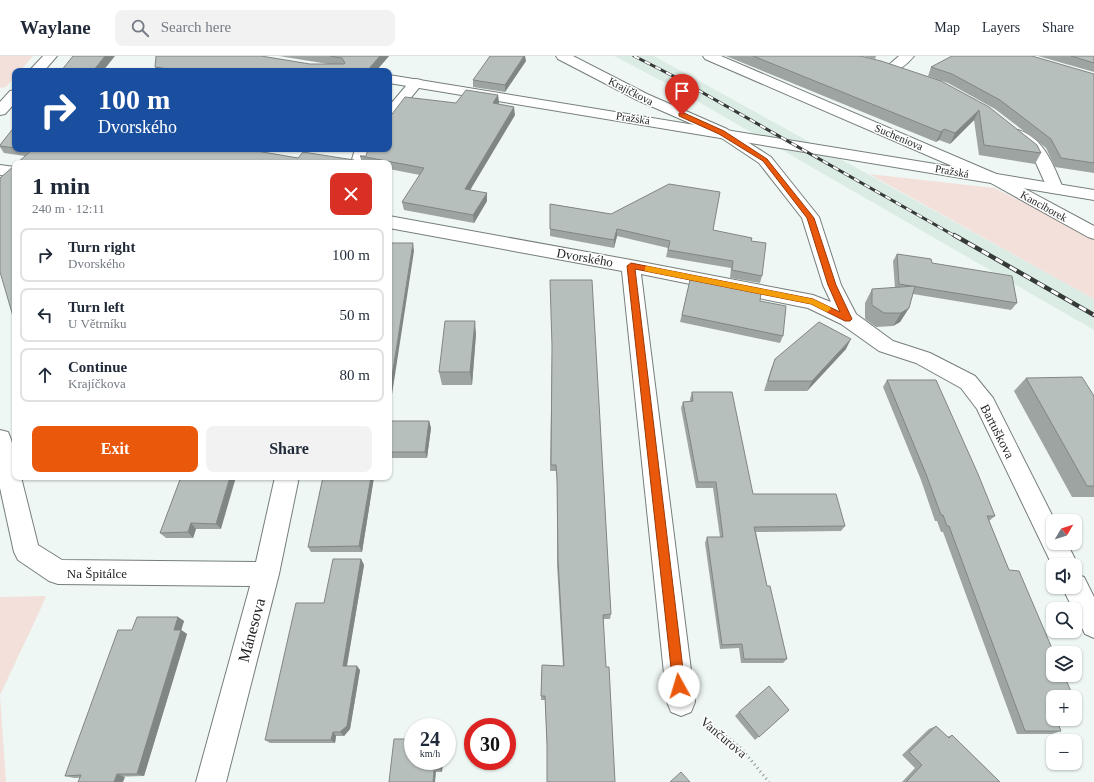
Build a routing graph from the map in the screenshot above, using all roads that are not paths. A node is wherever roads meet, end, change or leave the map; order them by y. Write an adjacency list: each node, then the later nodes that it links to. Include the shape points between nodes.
1 (50, 56): 6 (street)
2 (563, 56): 15 (street, Krajíčkova, via 642,97)
3 (710, 56): 18 (street, Sucheniova)
4 (908, 56): 7 (street)
5 (877, 66): 7 (street)
6 (39, 68)
7 (891, 69): 8 (street)
8 (906, 74)
9 (392, 79): 10 (street, Pražská)
10 (416, 83): 13 (street); 15 (street, Pražská)
11 (12, 97): 12 (street)
12 (0, 111)
13 (392, 111)
14 (1008, 127): 19 (street, via 1039,152)
15 (722, 132): 18 (street, Pražská); 24 (street, via 765,160 810,218 832,285)
16 (0, 170): 17 (street)
17 (12, 172)
18 (995, 178): 19 (street, Sucheniova); 22 (street, Kanciborek)
19 (1055, 188): 20 (street, Sucheniova)
20 (1094, 195)
21 (392, 223): 23 (street, Dvorského)
22 (1094, 233)
23 (631, 266): 24 (street, Dvorského, via 813,302); 31 (street)
24 (848, 319): 27 (street, Bartuškova, via 886,346 923,358 968,382 985,404)
25 (0, 439): 28 (street, Na Špitálce, via 27,552 58,572)
26 (286, 480): 28 (street, Mánesova)
27 (1046, 528)
28 (266, 574): 32 (street, Mánesova)
29 (1079, 594): 30 (street)
30 (1094, 625)
31 (681, 702)
32 (211, 782)

